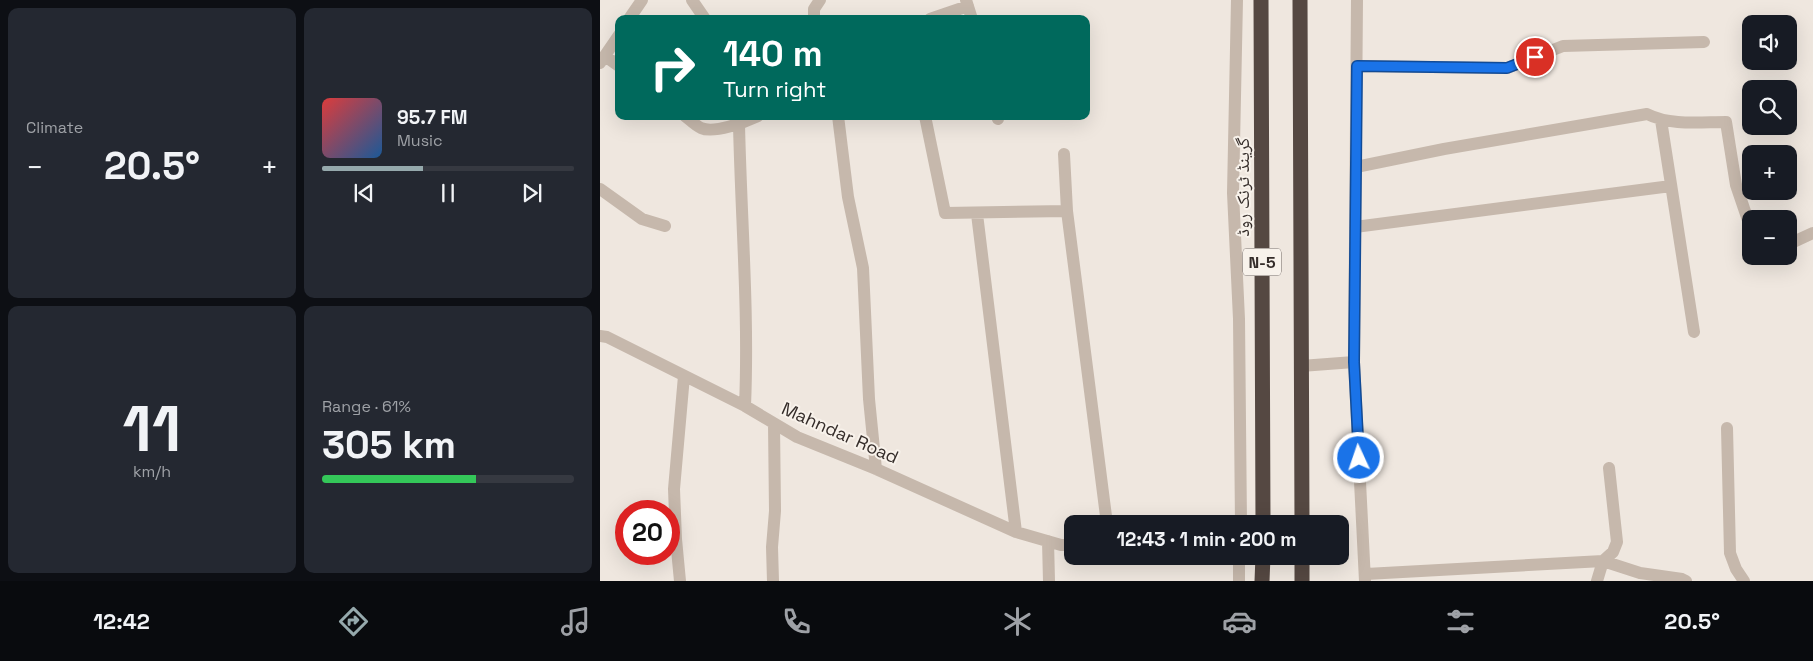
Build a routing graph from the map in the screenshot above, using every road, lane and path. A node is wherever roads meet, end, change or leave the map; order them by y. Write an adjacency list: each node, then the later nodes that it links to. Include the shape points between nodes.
1 (642, 0): 9 (street)
2 (692, 0): 10 (street)
3 (820, 0): 11 (street)
4 (1237, 0): 47 (street, via 1233,193 1239,319)
5 (1261, 0): 48 (highway, گرینڈ ٹرنک روڈ / N-5)
6 (1300, 0): 39 (highway, N-5)
7 (1358, 0): 18 (street)
8 (967, 3): 12 (street); 13 (street)
9 (632, 15)
10 (702, 15)
11 (814, 15)
12 (939, 15)
13 (971, 15)
14 (615, 41): 16 (street)
15 (1704, 42): 18 (street, via 1563,46 1507,68)
16 (602, 60): 17 (street)
17 (615, 65)
18 (1357, 66): 26 (street)
19 (691, 120): 24 (street, via 707,129)
20 (748, 120): 24 (street)
21 (838, 120): 45 (street, via 848,197 863,268)
22 (926, 120): 31 (street, via 945,213)
23 (1661, 120): 26 (street, via 1648,114); 27 (street); 29 (street, via 1726,122 1736,185)
24 (738, 124): 41 (street, via 746,264)
25 (1064, 154): 30 (street)
26 (1356, 167): 33 (street)
27 (1671, 186): 33 (street); 36 (street)
28 (600, 189): 32 (street, via 642,219)
29 (1745, 210)
30 (1067, 211): 31 (street); 46 (street)
31 (977, 214): 50 (street)
32 (665, 226)
33 (1355, 227): 38 (street)
34 (1813, 233): 35 (street)
35 (1797, 240)
36 (1694, 332)
37 (600, 336): 40 (street, Mahndar Road)
38 (1354, 362): 39 (street); 57 (street)
39 (1302, 366): 49 (highway, N-5)
40 (684, 376): 41 (street, Mahndar Road); 58 (street, via 674,489)
41 (745, 406): 42 (street, Mahndar Road)
42 (774, 424): 45 (street, Mahndar Road, via 797,438); 59 (street)
43 (1727, 428): 66 (street, via 1730,553)
44 (1609, 468): 53 (street, via 1617,542 1613,552)
45 (876, 469): 50 (street, Mahndar Road)
46 (1106, 515)
47 (1241, 515)
48 (1263, 515)
49 (1302, 515)
50 (1016, 532): 51 (street, Mahndar Road)
51 (1048, 541): 52 (street, Mahndar Road); 60 (street)
52 (1064, 545)
53 (1603, 561): 57 (street); 64 (street); 65 (street, via 1640,573)
54 (1237, 565): 61 (street)
55 (1263, 565): 62 (highway)
56 (1302, 565): 63 (highway)
57 (1366, 578)
58 (680, 581)
59 (773, 581)
60 (1049, 581)
61 (1239, 581)
62 (1262, 581)
63 (1302, 581)
64 (1597, 581)
65 (1686, 581)
66 (1744, 581)

